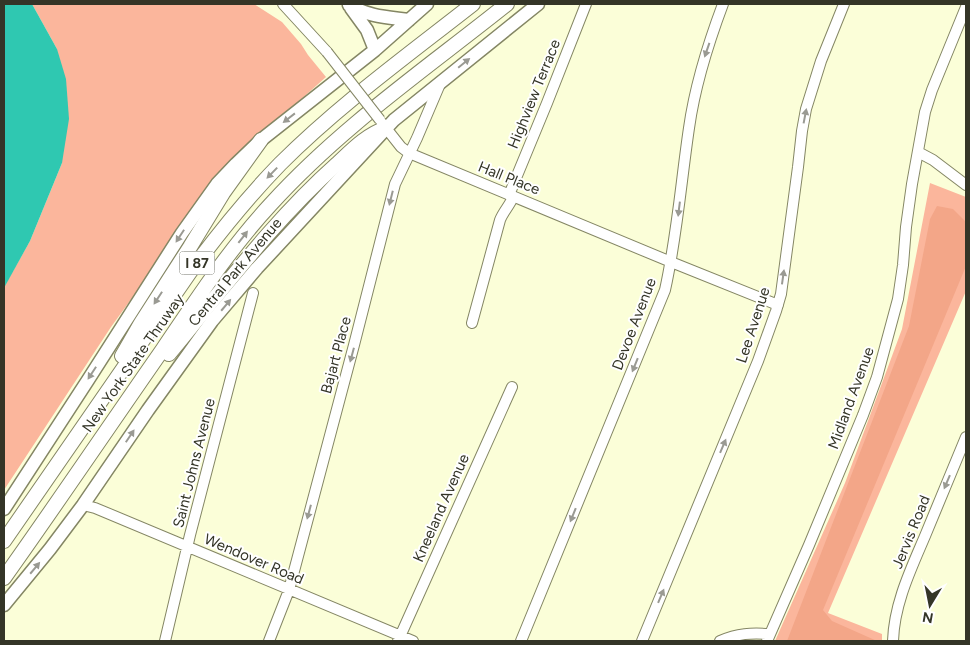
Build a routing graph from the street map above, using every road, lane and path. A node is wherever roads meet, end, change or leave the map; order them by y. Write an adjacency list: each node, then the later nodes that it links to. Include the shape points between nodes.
1 (283, 4): 14 (street, Hall Place, bridge, via 327,52)
2 (348, 4): 11 (main road, via 373,16); 12 (main road, via 367,30)
3 (427, 4): 11 (main road)
4 (473, 4): 25 (highway, New York State Thruway / I 87, one-way to 25, via 333,116 256,190 190,272)
5 (507, 4): 26 (highway, New York State Thruway / I 87, one-way to 5, via 226,259 289,185 382,101)
6 (538, 4): 13 (main road, Central Park Avenue, one-way to 6)
7 (586, 4): 19 (street, Highview Terrace)
8 (723, 4): 20 (street, Devoe Avenue, one-way to 20, via 695,96)
9 (844, 4): 22 (street, Lee Avenue, one-way to 9, via 806,109)
10 (966, 7): 16 (street, Midland Avenue, via 929,98)
11 (409, 20): 12 (main road)
12 (375, 50): 15 (main road, one-way to 15)
13 (441, 81): 14 (main road, Central Park Avenue); 17 (street, Bajart Place)
14 (383, 124): 17 (street, Hall Place); 26 (highway, via 294,205); 28 (main road, Central Park Avenue, one-way to 14, via 212,321)
15 (260, 140): 25 (highway, one-way to 25, via 141,323); 29 (main road, one-way to 29, via 217,184 182,233)
16 (918, 152): 18 (street); 35 (street, Midland Avenue, via 898,299 877,377)
17 (410, 153): 19 (street, Hall Place); 33 (street, Bajart Place, one-way to 33, via 395,184)
18 (966, 185)
19 (511, 196): 20 (street, Hall Place); 23 (street, Highview Terrace, via 500,220)
20 (671, 262): 22 (street, Hall Place); 40 (street, Devoe Avenue, one-way to 40, via 665,290)
21 (253, 293): 31 (street, Saint Johns Avenue)
22 (778, 305): 41 (street, Lee Avenue, one-way to 22)
23 (472, 323)
24 (512, 387): 36 (street, Kneeland Avenue)
25 (82, 429): 30 (highway, New York State Thruway / I 87)
26 (104, 434): 32 (highway, New York State Thruway / I 87)
27 (966, 437): 43 (street, Jervis Road, one-way to 43, via 909,574)
28 (83, 506): 31 (street, Wendover Road); 34 (main road, Central Park Avenue, one-way to 28)
29 (4, 509)
30 (4, 541)
31 (188, 548): 33 (street, Wendover Road); 37 (street, Saint Johns Avenue)
32 (4, 578)
33 (288, 590): 36 (street, Wendover Road); 38 (street, Bajart Place)
34 (4, 605)
35 (769, 638): 42 (street, via 748,633)
36 (399, 639): 39 (street, Wendover Road)
37 (165, 641)
38 (269, 641)
39 (413, 641)
40 (521, 641)
41 (642, 641)
42 (720, 641)
43 (893, 641)

